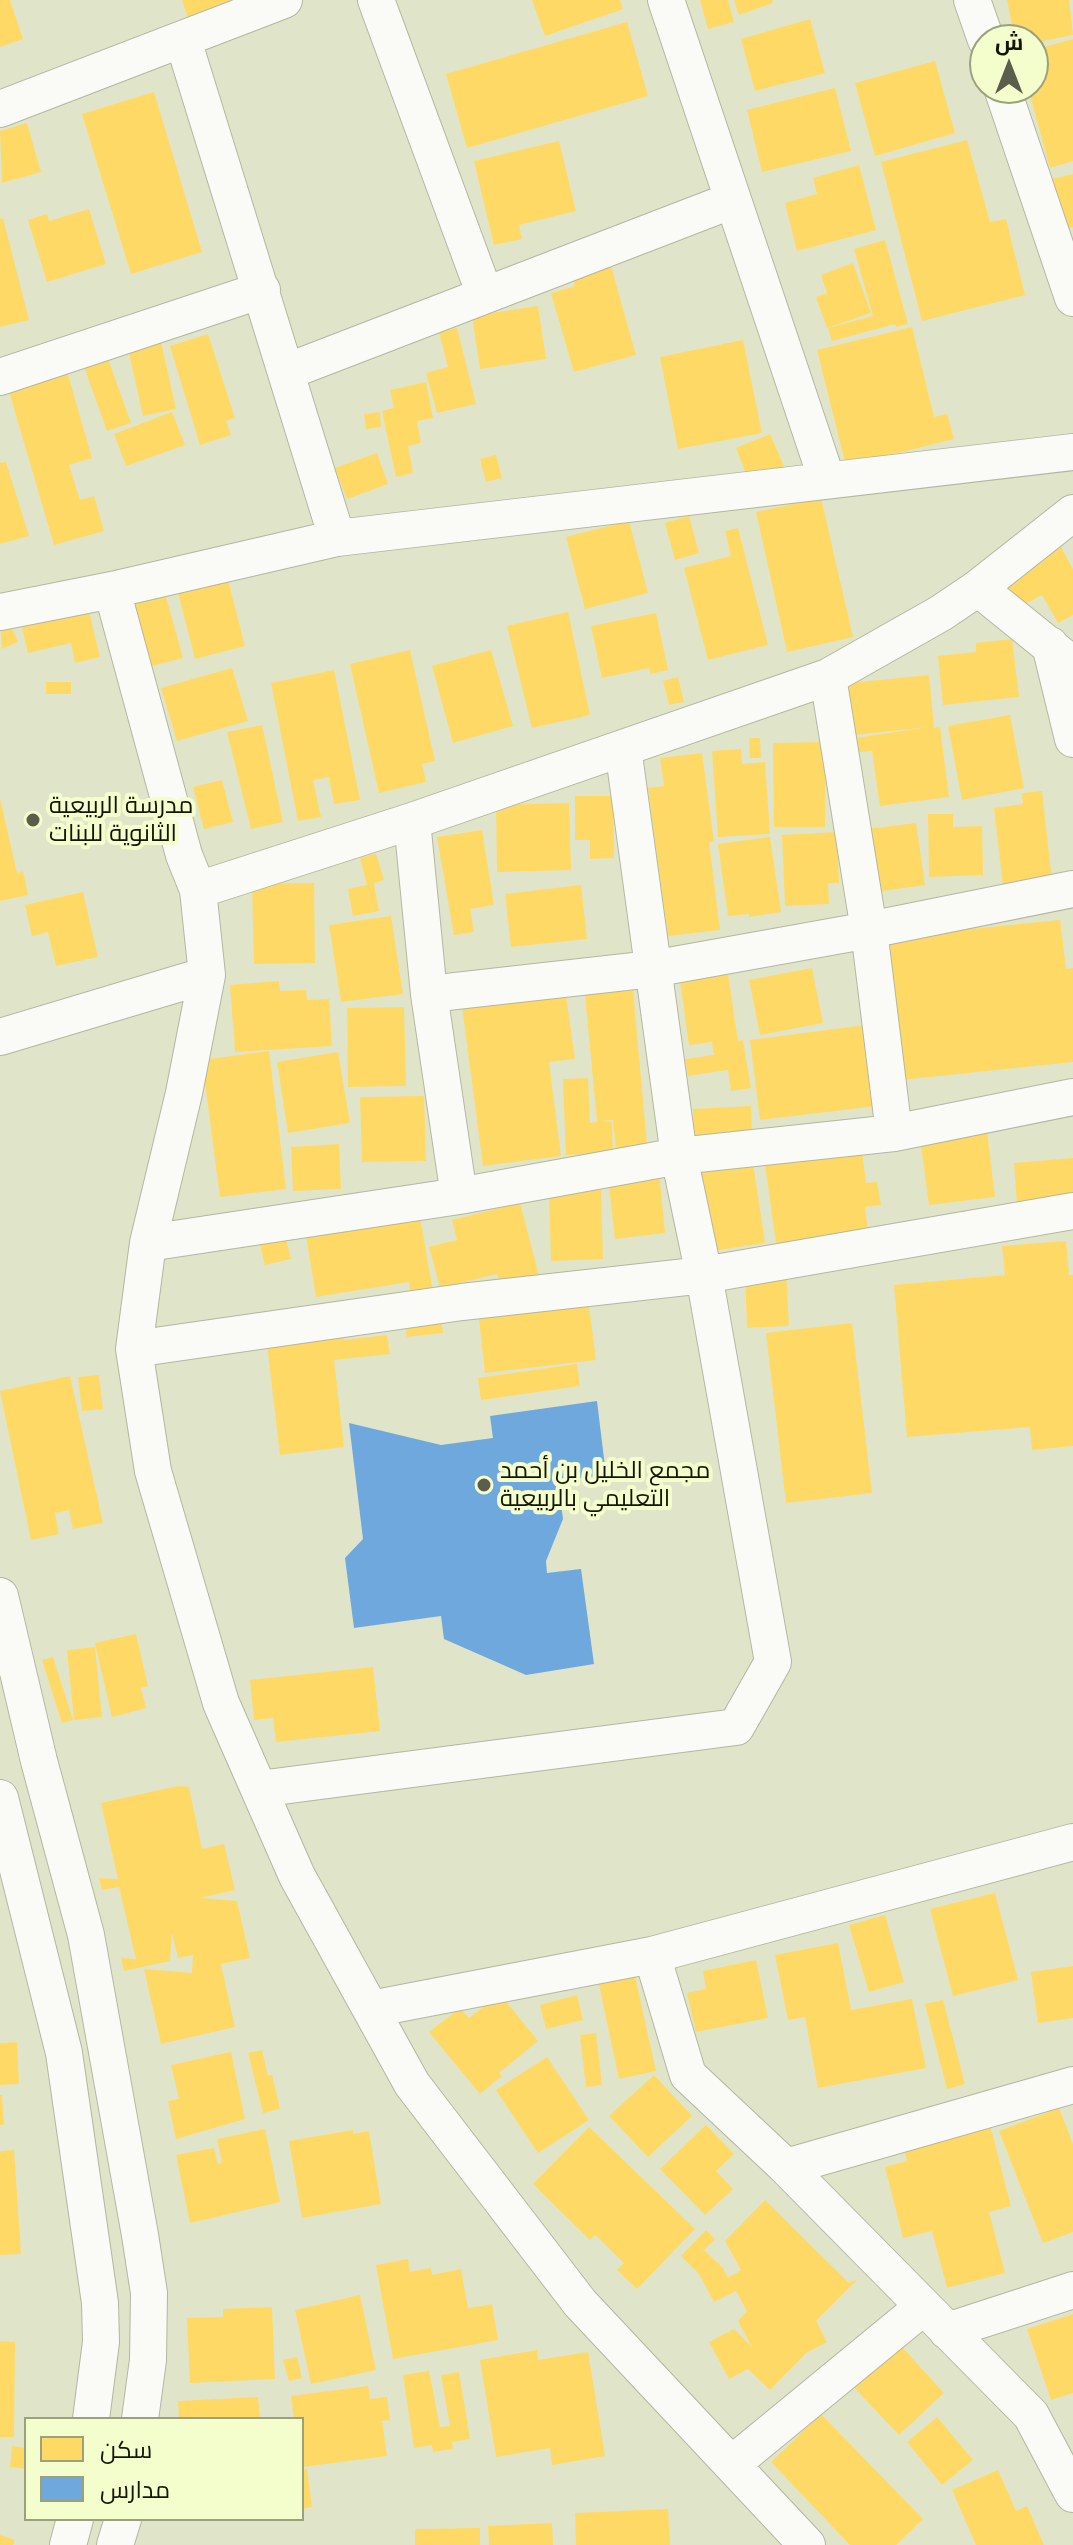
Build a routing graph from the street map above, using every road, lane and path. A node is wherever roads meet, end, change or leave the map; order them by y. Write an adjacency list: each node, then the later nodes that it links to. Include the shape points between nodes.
1 (284, 0): 6 (street)
2 (376, 0): 11 (street)
3 (666, 0): 9 (street)
4 (972, 0): 5 (street)
5 (980, 24)
6 (183, 40): 8 (street); 10 (street)
7 (1007, 104): 12 (street)
8 (0, 109)
9 (733, 200): 11 (street); 16 (street)
10 (262, 290): 13 (street); 14 (street)
11 (485, 295): 13 (street)
12 (1073, 298)
13 (286, 372): 18 (street)
14 (0, 377)
15 (1073, 452): 16 (street)
16 (827, 480): 18 (street)
17 (1073, 513): 19 (street)
18 (337, 538): 20 (street)
19 (978, 588): 22 (street); 23 (street)
20 (112, 590): 21 (street); 28 (street)
21 (0, 612)
22 (1061, 655): 24 (street)
23 (828, 677): 25 (street); 29 (street)
24 (1073, 739)
25 (623, 748): 26 (street); 30 (street)
26 (412, 821): 28 (street); 32 (street)
27 (1073, 889): 29 (street)
28 (198, 890): 31 (street)
29 (869, 930): 30 (street); 35 (street)
30 (652, 969): 32 (street); 36 (street)
31 (207, 975): 33 (street); 39 (street)
32 (429, 994): 37 (street)
33 (0, 1037)
34 (1073, 1097): 35 (street)
35 (894, 1133): 36 (street)
36 (679, 1156): 37 (street); 40 (street)
37 (459, 1196): 39 (street)
38 (1073, 1211): 40 (street)
39 (148, 1243): 41 (street)
40 (704, 1275): 41 (street, via 462,1302); 43 (street, via 773,1662 736,1727)
41 (134, 1349): 43 (street, via 153,1471 221,1703)
42 (0, 1596): 53 (street, via 86,1935 140,2235 149,2293)
43 (259, 1789): 47 (street, via 297,1876)
44 (0, 1798): 52 (street, via 67,2068 100,2303)
45 (1073, 1842): 46 (street)
46 (652, 1955): 47 (street); 49 (street, via 688,2075)
47 (371, 2009): 54 (street, via 412,2084 580,2303)
48 (1073, 2085): 49 (street)
49 (786, 2167): 51 (street)
50 (1073, 2290): 51 (street)
51 (935, 2319): 54 (street); 55 (street, via 1031,2415)
52 (91, 2417)
53 (140, 2417)
54 (732, 2464): 60 (street)
55 (1073, 2494)
56 (74, 2521): 58 (street)
57 (122, 2521): 59 (street)
58 (68, 2545)
59 (115, 2545)
60 (807, 2545)

